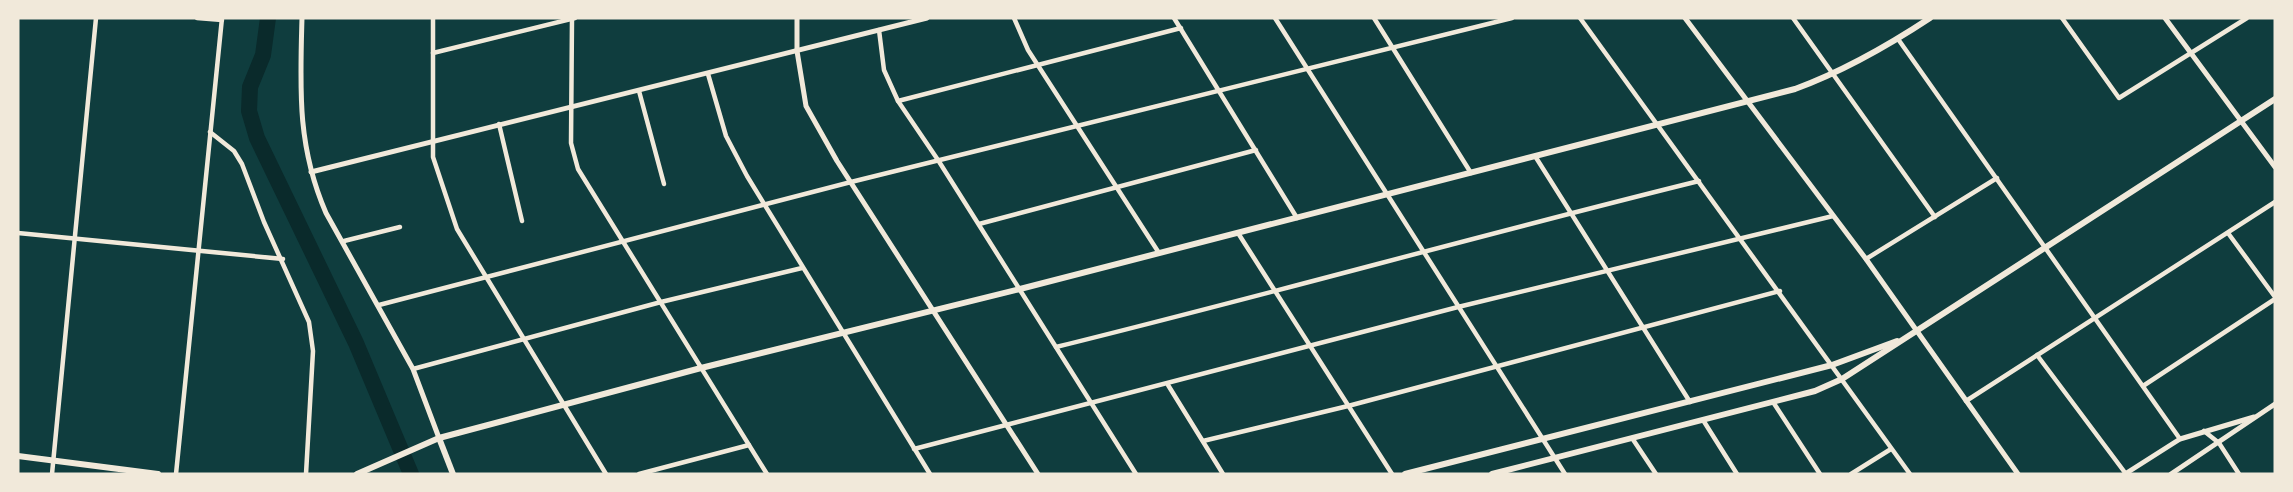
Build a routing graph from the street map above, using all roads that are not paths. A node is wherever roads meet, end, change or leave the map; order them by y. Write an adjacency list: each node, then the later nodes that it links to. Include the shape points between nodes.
1 (96, 18): 68 (street)
2 (197, 18): 20 (street)
3 (302, 18): 48 (street, via 300,100)
4 (433, 18): 26 (street)
5 (573, 18): 26 (street); 37 (street)
6 (797, 18): 25 (street)
7 (927, 18): 22 (street)
8 (1014, 18): 28 (street)
9 (1174, 18): 21 (street)
10 (1275, 18): 29 (street)
11 (1374, 18): 24 (street)
12 (1512, 18): 24 (street)
13 (1580, 18): 40 (street)
14 (1685, 18): 36 (street)
15 (1792, 18): 31 (street)
16 (1930, 18): 23 (main road)
17 (2062, 18): 27 (street, via 2119,98)
18 (2165, 18): 27 (street)
19 (2247, 18): 27 (street)
20 (222, 19): 42 (street)
21 (1181, 28): 28 (street); 32 (street)
22 (879, 30): 25 (street); 35 (street, via 884,70)
23 (1898, 39): 31 (main road); 50 (street)
24 (1392, 47): 29 (street); 49 (street)
25 (797, 51): 30 (street); 52 (street, via 806,106)
26 (433, 53): 43 (street)
27 (2192, 54): 38 (street)
28 (1038, 65): 35 (street); 41 (street)
29 (1306, 68): 32 (street); 55 (street)
30 (708, 74): 33 (street); 57 (street, via 726,136)
31 (1834, 75): 36 (main road); 60 (street)
32 (1220, 90): 41 (street); 44 (street)
33 (639, 91): 37 (street); 53 (street)
34 (2275, 99): 38 (main road)
35 (898, 101): 46 (street)
36 (1747, 102): 40 (main road); 59 (street)
37 (570, 107): 39 (street); 71 (street, via 571,144 578,169)
38 (2241, 122): 47 (street); 72 (main road)
39 (499, 123): 43 (street); 62 (street)
40 (1658, 125): 45 (main road); 51 (street)
41 (1076, 126): 46 (street); 54 (street)
42 (210, 132): 74 (street); 76 (street, via 239,158)
43 (433, 140): 48 (street); 80 (street, via 434,157 457,229)
44 (1256, 150): 54 (street); 61 (street)
45 (1535, 156): 49 (main road); 58 (street)
46 (938, 160): 52 (street); 63 (street)
47 (2275, 167)
48 (311, 172): 70 (street, via 326,213)
49 (1472, 173): 55 (main road)
50 (1997, 178): 60 (street); 72 (street)
51 (1699, 181): 58 (street); 69 (street)
52 (851, 182): 57 (street); 88 (street)
53 (664, 184)
54 (1116, 187): 63 (street); 75 (street)
55 (1386, 195): 61 (main road); 73 (street)
56 (2275, 202): 67 (street)
57 (765, 206): 71 (street); 78 (street)
58 (1570, 213): 73 (street); 79 (street)
59 (1833, 216): 69 (street); 77 (street)
60 (1935, 216): 77 (street)
61 (1297, 218): 66 (main road)
62 (522, 220)
63 (979, 224): 81 (street)
64 (400, 227): 70 (street)
65 (18, 233): 68 (street)
66 (1238, 233): 75 (main road); 83 (street)
67 (2228, 233): 84 (street); 89 (street)
68 (74, 238): 74 (street); 128 (street)
69 (1741, 238): 79 (street); 82 (street)
70 (344, 242): 86 (street)
71 (624, 242): 80 (street); 85 (street)
72 (2046, 246): 89 (street); 91 (main road)
73 (1421, 250): 83 (street); 87 (street)
74 (197, 251): 76 (street); 132 (street)
75 (1159, 253): 81 (main road)
76 (283, 259): 133 (street, via 307,315 313,342)
77 (1866, 259): 91 (street)
78 (802, 268): 85 (street); 92 (street)
79 (1607, 271): 87 (street); 90 (street)
80 (486, 277): 86 (street); 93 (street)
81 (1020, 289): 88 (main road); 94 (street)
82 (1780, 291): 90 (street); 98 (street)
83 (1275, 293): 94 (street); 95 (street)
84 (2275, 298): 103 (street)
85 (661, 302): 93 (street); 99 (street)
86 (379, 305): 100 (street)
87 (1458, 307): 95 (street); 97 (street)
88 (934, 309): 92 (main road); 113 (street)
89 (2095, 317): 96 (street); 103 (street)
90 (1642, 327): 97 (street); 105 (street)
91 (1917, 332): 98 (main road); 101 (main road); 104 (street)
92 (843, 333): 99 (main road); 123 (street)
93 (523, 339): 100 (street); 108 (street)
94 (1056, 347): 109 (street)
95 (1310, 347): 102 (street); 110 (street)
96 (2037, 355): 104 (street); 152 (street)
97 (1494, 365): 110 (street); 118 (street)
98 (1832, 365): 101 (street); 105 (main road)
99 (701, 368): 108 (main road); 122 (street)
100 (413, 369): 116 (street)
101 (1842, 379): 106 (main road); 124 (street)
102 (1168, 385): 109 (street); 120 (street)
103 (2143, 386): 119 (street)
104 (1966, 401): 151 (street)
105 (1690, 402): 118 (main road)
106 (1773, 402): 112 (main road); 148 (street)
107 (2275, 404): 111 (street)
108 (563, 405): 115 (main road); 135 (street)
109 (1093, 405): 113 (street); 140 (street)
110 (1348, 406): 120 (street); 142 (street)
111 (2254, 417): 114 (street); 121 (street)
112 (1703, 420): 117 (main road); 147 (street)
113 (1009, 427): 123 (street); 139 (street)
114 (2205, 432): 119 (street); 121 (street)
115 (456, 433): 116 (main road); 125 (main road)
116 (439, 438): 125 (main road); 129 (main road)
117 (1632, 438): 127 (main road); 146 (street)
118 (1542, 439): 127 (street); 143 (main road)
119 (2180, 439): 152 (street)
120 (1203, 441): 141 (street)
121 (2219, 443): 153 (street); 154 (street)
122 (749, 445): 136 (street); 137 (street)
123 (914, 449): 138 (street)
124 (1891, 449): 149 (street); 150 (street)
125 (444, 450): 134 (main road)
126 (18, 456): 128 (main road)
127 (1555, 458): 144 (main road); 145 (street)
128 (53, 460): 130 (street); 131 (main road)
129 (362, 473)
130 (52, 474)
131 (158, 474)
132 (176, 474)
133 (306, 474)
134 (453, 474)
135 (606, 474)
136 (639, 474)
137 (767, 474)
138 (930, 474)
139 (1038, 474)
140 (1136, 474)
141 (1223, 474)
142 (1392, 474)
143 (1405, 474)
144 (1492, 474)
145 (1565, 474)
146 (1656, 474)
147 (1737, 474)
148 (1820, 474)
149 (1851, 474)
150 (1910, 474)
151 (2018, 474)
152 (2126, 474)
153 (2170, 474)
154 (2239, 474)

